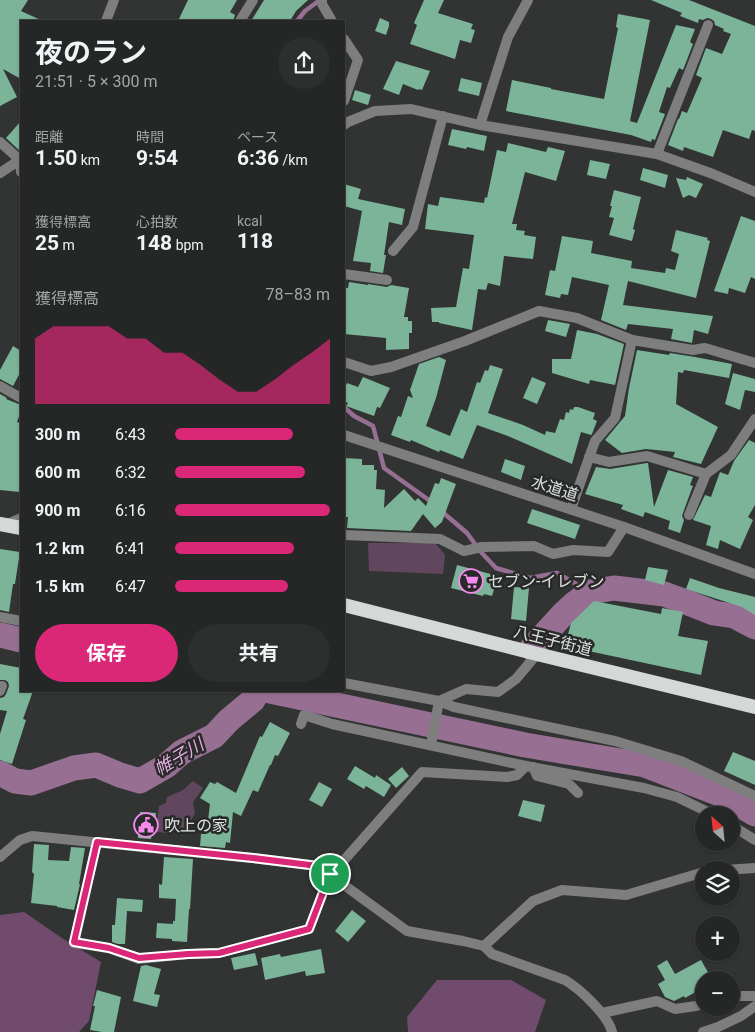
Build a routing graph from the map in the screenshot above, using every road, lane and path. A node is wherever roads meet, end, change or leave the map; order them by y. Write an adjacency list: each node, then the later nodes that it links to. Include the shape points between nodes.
1 (114, 0): 5 (street)
2 (253, 0): 6 (street)
3 (528, 0): 13 (street, via 508,37)
4 (322, 2): 7 (street)
5 (108, 20)
6 (241, 20)
7 (331, 20)
8 (708, 25): 15 (street)
9 (345, 40): 10 (street, via 358,60)
10 (345, 98)
11 (443, 116): 12 (street, via 411,109 375,111); 13 (street); 19 (street, via 413,227)
12 (345, 124)
13 (480, 125): 15 (street)
14 (0, 142): 16 (street)
15 (657, 154): 18 (street)
16 (20, 159): 17 (street)
17 (0, 173)
18 (755, 192)
19 (393, 251)
20 (345, 274): 21 (street)
21 (387, 280)
22 (632, 340): 23 (street, via 577,318 539,311 391,367 371,371); 24 (street, via 693,350 705,348); 29 (street, via 615,418 595,441)
23 (345, 362)
24 (755, 364)
25 (0, 386): 26 (street)
26 (20, 397)
27 (755, 419): 30 (street, via 731,455)
28 (345, 436): 31 (street, 水道道)
29 (589, 457): 30 (street, via 609,462 647,456); 31 (street)
30 (706, 474): 32 (street)
31 (571, 508): 35 (street, 水道道)
32 (689, 515)
33 (20, 518): 34 (street)
34 (2, 524): 36 (highway)
35 (624, 527): 37 (street, via 608,552 573,550 553,554 534,546 482,547 464,551 440,539); 38 (street, 水道道)
36 (20, 528)
37 (345, 536)
38 (755, 574)
39 (345, 605): 42 (highway, 八王子街道)
40 (0, 617): 41 (street)
41 (20, 621)
42 (537, 654): 44 (street, via 516,679 498,692 466,689); 45 (highway, 八王子街道)
43 (345, 683): 44 (street)
44 (439, 701): 47 (street); 50 (street, via 454,707 615,740 681,761)
45 (755, 707)
46 (301, 724): 47 (street, via 304,715 332,724)
47 (432, 742): 48 (street)
48 (529, 767): 49 (street, via 537,776 569,784); 51 (street, via 644,788); 58 (street, via 507,777 422,772)
49 (578, 793)
50 (755, 796)
51 (696, 806)
52 (740, 831): 53 (street)
53 (755, 840)
54 (97, 842): 55 (street, via 32,836 20,840); 58 (street, via 318,866); 58 (street, via 74,942 109,948 139,958 219,953 309,929)
55 (0, 857)
56 (755, 868): 57 (street)
57 (740, 869)
58 (330, 875): 60 (street, via 408,931)
59 (695, 875): 60 (street, via 626,895 562,890 533,901)
60 (484, 946): 65 (street, via 492,954 565,980)
61 (740, 996): 62 (street)
62 (755, 996)
63 (695, 1006): 65 (street, via 675,1009 657,1001)
64 (755, 1006): 67 (street, via 741,1016)
65 (602, 1013): 66 (street)
66 (612, 1032)
67 (703, 1032)

